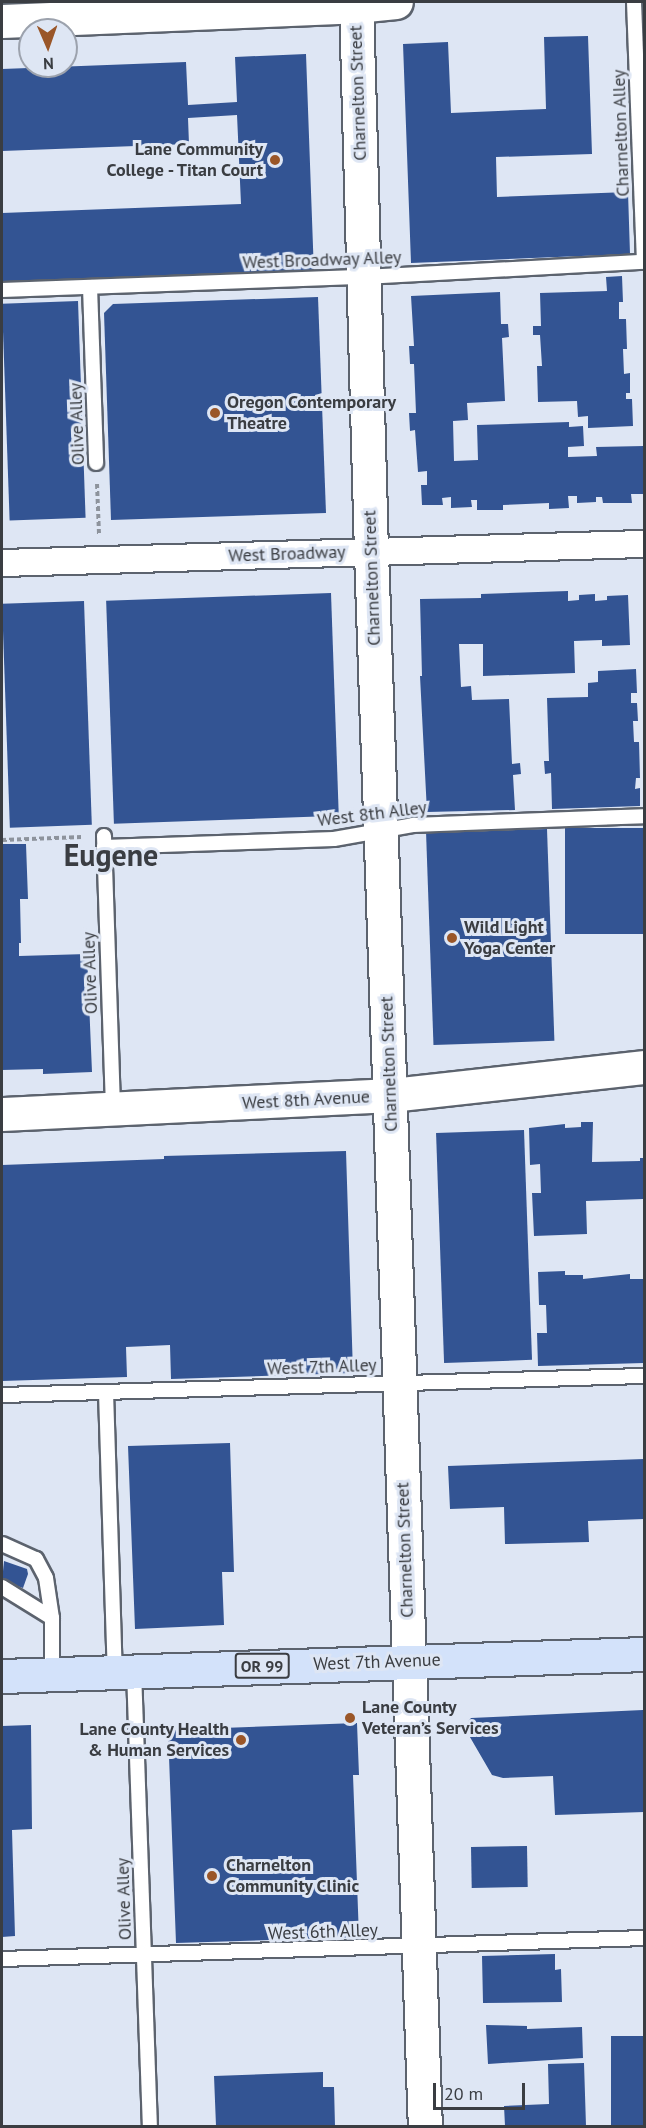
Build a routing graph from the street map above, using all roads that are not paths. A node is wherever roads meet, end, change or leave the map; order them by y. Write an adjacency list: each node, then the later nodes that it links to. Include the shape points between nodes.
1 (396, 2): 3 (street)
2 (634, 2): 5 (lane, Charnelton Alley)
3 (356, 4): 4 (street); 6 (street, Charnelton Street)
4 (2, 21)
5 (644, 262): 6 (lane, West Broadway Alley)
6 (364, 277): 7 (lane, West Broadway Alley); 11 (street, Charnelton Street)
7 (90, 287): 8 (lane, West Broadway Alley); 9 (lane, Olive Alley)
8 (2, 290)
9 (96, 463)
10 (645, 543): 11 (street, West Broadway)
11 (371, 552): 12 (street, West Broadway); 14 (street, Charnelton Street)
12 (2, 563)
13 (645, 816): 14 (lane, West 8th Alley)
14 (381, 829): 15 (lane, West 8th Alley, via 334,839); 17 (street, Charnelton Street)
15 (104, 842): 18 (lane, Olive Alley)
16 (645, 1067): 17 (street, West 8th Avenue)
17 (391, 1095): 18 (street, West 8th Avenue); 21 (street, Charnelton Street)
18 (113, 1108): 19 (street, West 8th Avenue)
19 (2, 1114)
20 (645, 1376): 21 (lane, West 7th Alley)
21 (399, 1383): 22 (lane, West 7th Alley); 28 (street, Charnelton Street)
22 (106, 1392): 23 (lane, West 7th Alley); 29 (lane, Olive Alley)
23 (2, 1395)
24 (2, 1544): 26 (lane, via 36,1559 46,1578)
25 (2, 1587): 26 (lane)
26 (52, 1618): 30 (lane)
27 (645, 1654): 28 (main road, West 7th Avenue / OR 99)
28 (409, 1660): 29 (main road, West 7th Avenue / OR 99); 33 (street, Charnelton Street)
29 (124, 1671): 30 (main road, West 7th Avenue / OR 99); 34 (lane, Olive Alley)
30 (52, 1674): 31 (main road, West 7th Avenue / OR 99)
31 (2, 1676)
32 (645, 1938): 33 (lane, West 6th Alley)
33 (419, 1947): 34 (lane, West 6th Alley); 37 (street, Charnelton Street)
34 (144, 1955): 35 (lane, West 6th Alley); 36 (lane, Olive Alley)
35 (2, 1959)
36 (150, 2127)
37 (425, 2127)

